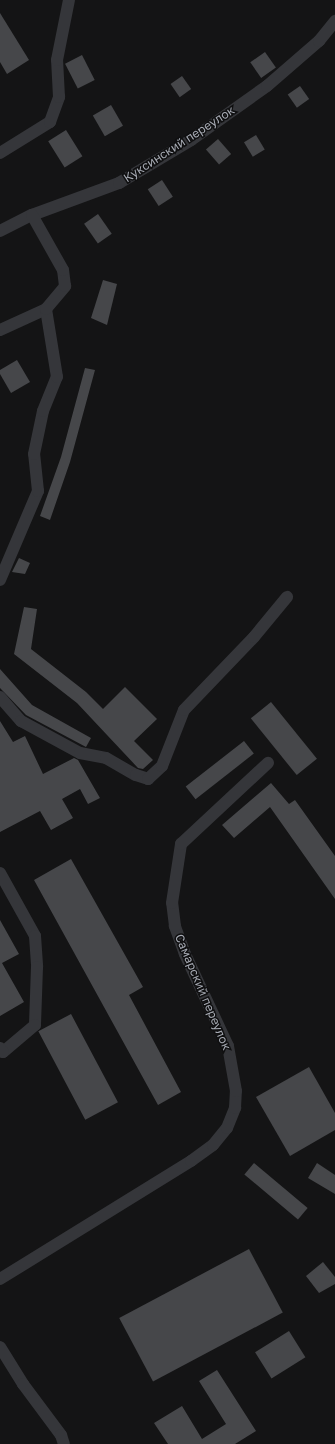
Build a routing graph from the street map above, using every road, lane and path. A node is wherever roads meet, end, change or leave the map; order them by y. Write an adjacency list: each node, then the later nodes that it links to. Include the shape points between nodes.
1 (69, 0): 3 (street, via 57,60 59,97 50,122)
2 (335, 21): 4 (street, Куксинский переулок, via 319,41 267,86 191,140 119,183)
3 (0, 153)
4 (32, 215): 5 (street, Куксинский переулок); 6 (street, via 63,270 65,286)
5 (0, 230)
6 (46, 309): 7 (street); 8 (street, via 57,377 43,411 34,454 38,491)
7 (0, 330)
8 (0, 580)
9 (287, 597): 10 (street, via 254,637 184,710 162,766 148,779 106,758 80,753 21,721)
10 (0, 697)
11 (268, 763): 14 (street, Самарский переулок, via 182,844 172,903 175,926 185,954 228,1046 236,1091 235,1108 228,1128 213,1145 191,1161)
12 (0, 874): 13 (street, via 35,936 37,967 35,1025 3,1052)
13 (0, 1048)
14 (0, 1280)
15 (0, 1347): 16 (street, via 23,1384 61,1435)
16 (64, 1444)

